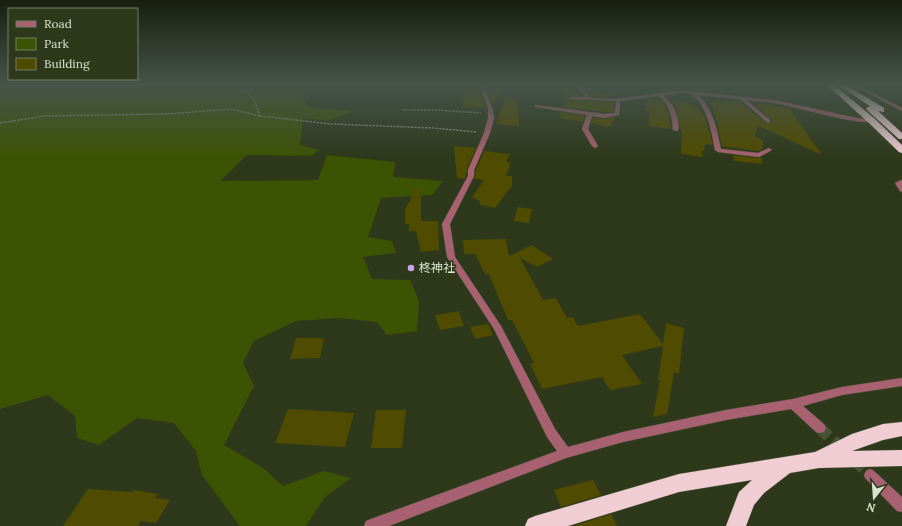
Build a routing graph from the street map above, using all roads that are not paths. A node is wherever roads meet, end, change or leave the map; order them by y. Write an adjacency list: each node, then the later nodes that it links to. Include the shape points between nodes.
1 (489, 109): 26 (street, via 487,133 471,170 471,176 446,224 451,257 498,328 551,433)
2 (553, 109): 11 (street)
3 (617, 109): 11 (street, via 617,114)
4 (672, 109): 15 (street)
5 (705, 109): 18 (street, via 715,132 718,150 759,155)
6 (754, 109): 12 (street)
7 (807, 109): 13 (street)
8 (858, 109): 13 (highway)
9 (869, 109): 16 (highway)
10 (879, 109): 14 (highway)
11 (590, 114): 17 (street, via 585,129)
12 (768, 120)
13 (872, 121): 19 (highway)
14 (902, 126)
15 (676, 130)
16 (902, 136)
17 (596, 146)
18 (769, 150)
19 (902, 150)
20 (902, 182): 21 (street, via 898,183)
21 (902, 190)
22 (902, 382): 23 (street, via 842,391)
23 (793, 404): 24 (street); 26 (street, via 660,429)
24 (820, 428)
25 (902, 429): 28 (highway, via 852,442)
26 (566, 453): 32 (street)
27 (902, 458): 28 (highway)
28 (819, 460): 29 (highway)
29 (786, 466): 33 (highway, via 679,482); 34 (highway, via 757,487 746,499)
30 (870, 475): 31 (street)
31 (902, 506)
32 (371, 526)
33 (535, 526)
34 (736, 526)

